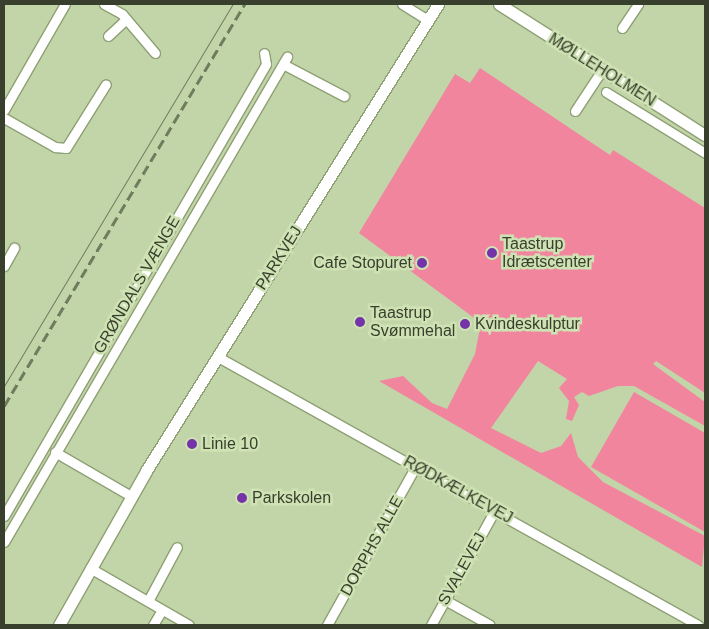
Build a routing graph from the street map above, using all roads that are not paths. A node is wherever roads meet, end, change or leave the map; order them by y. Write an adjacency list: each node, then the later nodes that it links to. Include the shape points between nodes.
1 (65, 4): 17 (street)
2 (104, 4): 7 (street)
3 (402, 4): 8 (street)
4 (438, 4): 8 (street, PARKVEJ)
5 (498, 4): 13 (street, MØLLEHOLMEN)
6 (638, 4): 9 (street)
7 (126, 19): 10 (street); 11 (street)
8 (428, 20): 26 (street, PARKVEJ)
9 (622, 28)
10 (108, 36)
11 (155, 53)
12 (264, 53): 31 (street, GRØNDALS VÆNGE, via 266,64)
13 (602, 70): 18 (street); 19 (street, MØLLEHOLMEN)
14 (106, 84): 20 (street, via 66,148 54,147)
15 (606, 92): 21 (street)
16 (344, 96): 27 (street, via 285,60)
17 (4, 110)
18 (575, 111)
19 (669, 112): 21 (street); 22 (street, MØLLEHOLMEN)
20 (4, 118)
21 (660, 126): 23 (street)
22 (705, 135)
23 (705, 153)
24 (14, 248): 25 (street)
25 (4, 266)
26 (218, 357): 28 (street, RØDKÆLKEVEJ); 29 (street, PARKVEJ)
27 (55, 452): 29 (street); 32 (street)
28 (416, 466): 30 (street, RØDKÆLKEVEJ); 41 (street, DORPHS ALLE)
29 (131, 496): 34 (street, PARKVEJ)
30 (494, 512): 35 (street, SVALEVEJ); 44 (street, RØDKÆLKEVEJ)
31 (4, 516)
32 (4, 542)
33 (178, 547): 36 (street)
34 (90, 568): 36 (street); 38 (street, PARKVEJ)
35 (445, 600): 42 (street, SVALEVEJ); 43 (street)
36 (148, 601): 37 (street)
37 (162, 610): 39 (street); 40 (street)
38 (59, 625)
39 (153, 625)
40 (189, 625)
41 (328, 625)
42 (431, 625)
43 (490, 625)
44 (698, 625)

